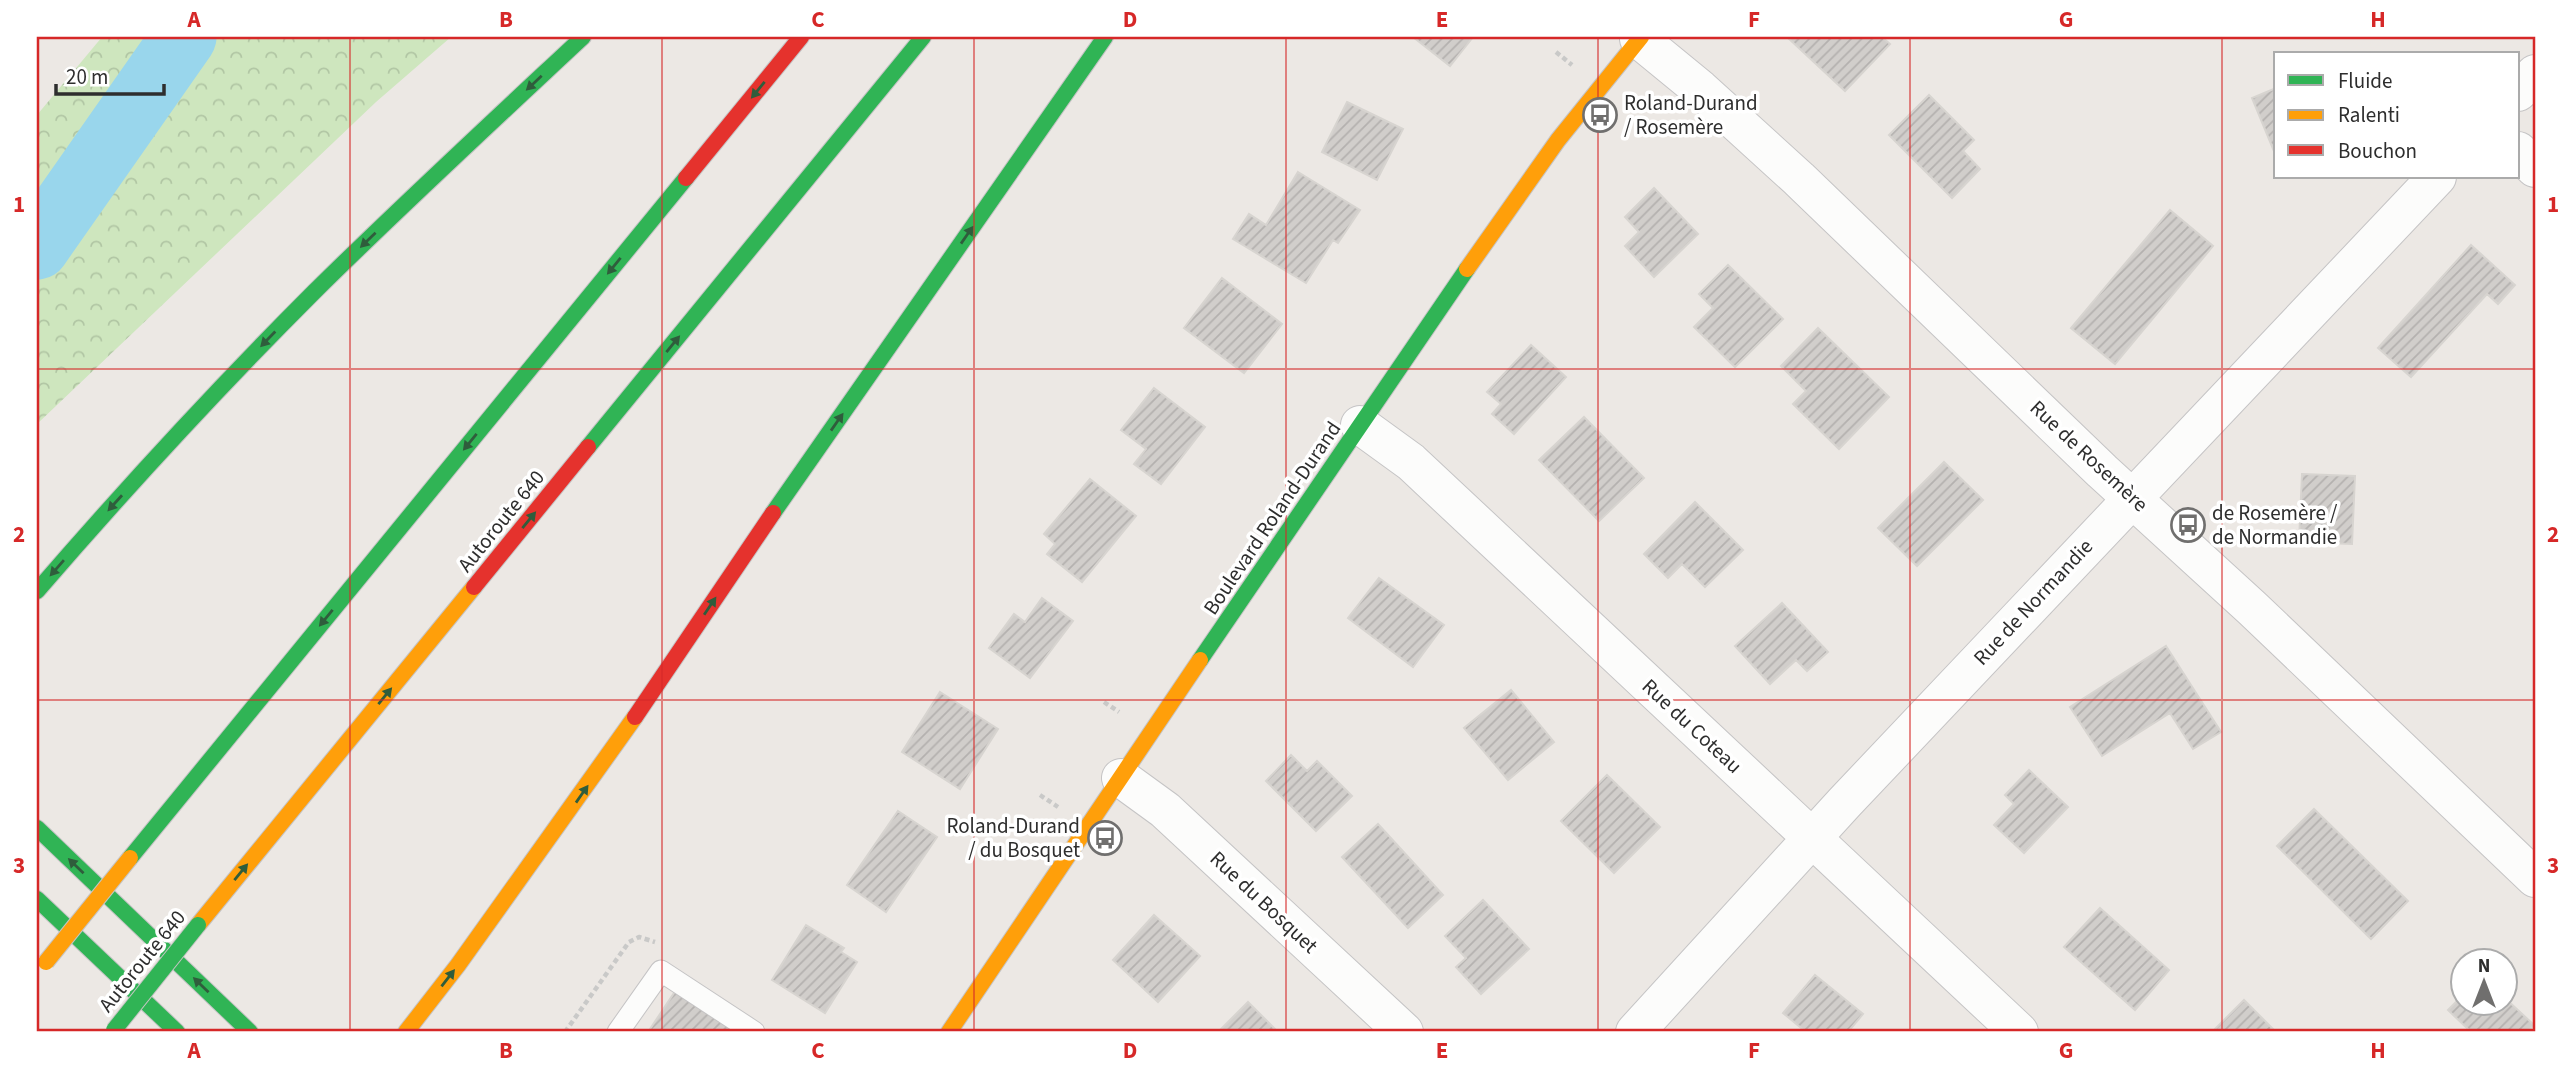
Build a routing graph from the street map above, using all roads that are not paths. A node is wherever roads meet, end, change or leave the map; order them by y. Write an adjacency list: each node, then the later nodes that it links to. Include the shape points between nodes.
1 (583, 37): 13 (main road, one-way to 13, via 277,330)
2 (801, 37): 19 (main road, one-way to 19, bridge)
3 (923, 37): 20 (main road, Autoroute 640, one-way to 3, bridge)
4 (1105, 37): 23 (main road, one-way to 4, via 594,777)
5 (1640, 38): 11 (main road, Boulevard Roland-Durand, via 1536,170); 12 (street, Rue de Rosemère, via 1799,179)
6 (2535, 74): 7 (street)
7 (2520, 90)
8 (2520, 153): 9 (street)
9 (2535, 168)
10 (2436, 178): 12 (street, Rue de Normandie)
11 (1360, 425): 14 (main road, Boulevard Roland-Durand); 16 (street, Rue du Coteau, via 1411,462)
12 (2132, 499): 16 (street, Rue de Normandie); 17 (street, Rue de Rosemère)
13 (37, 591)
14 (1121, 778): 26 (main road, Boulevard Roland-Durand); 27 (street, Rue du Bosquet, via 1165,810)
15 (37, 828): 22 (main road, one-way to 15)
16 (1813, 838): 28 (street, Rue de Normandie); 29 (street, Rue du Coteau)
17 (2535, 878)
18 (37, 899): 21 (main road)
19 (41, 968)
20 (112, 1031)
21 (177, 1032)
22 (250, 1032)
23 (407, 1032)
24 (618, 1032): 25 (lane, via 661,971)
25 (754, 1032)
26 (949, 1032)
27 (1404, 1032)
28 (1635, 1032)
29 (2019, 1032)

